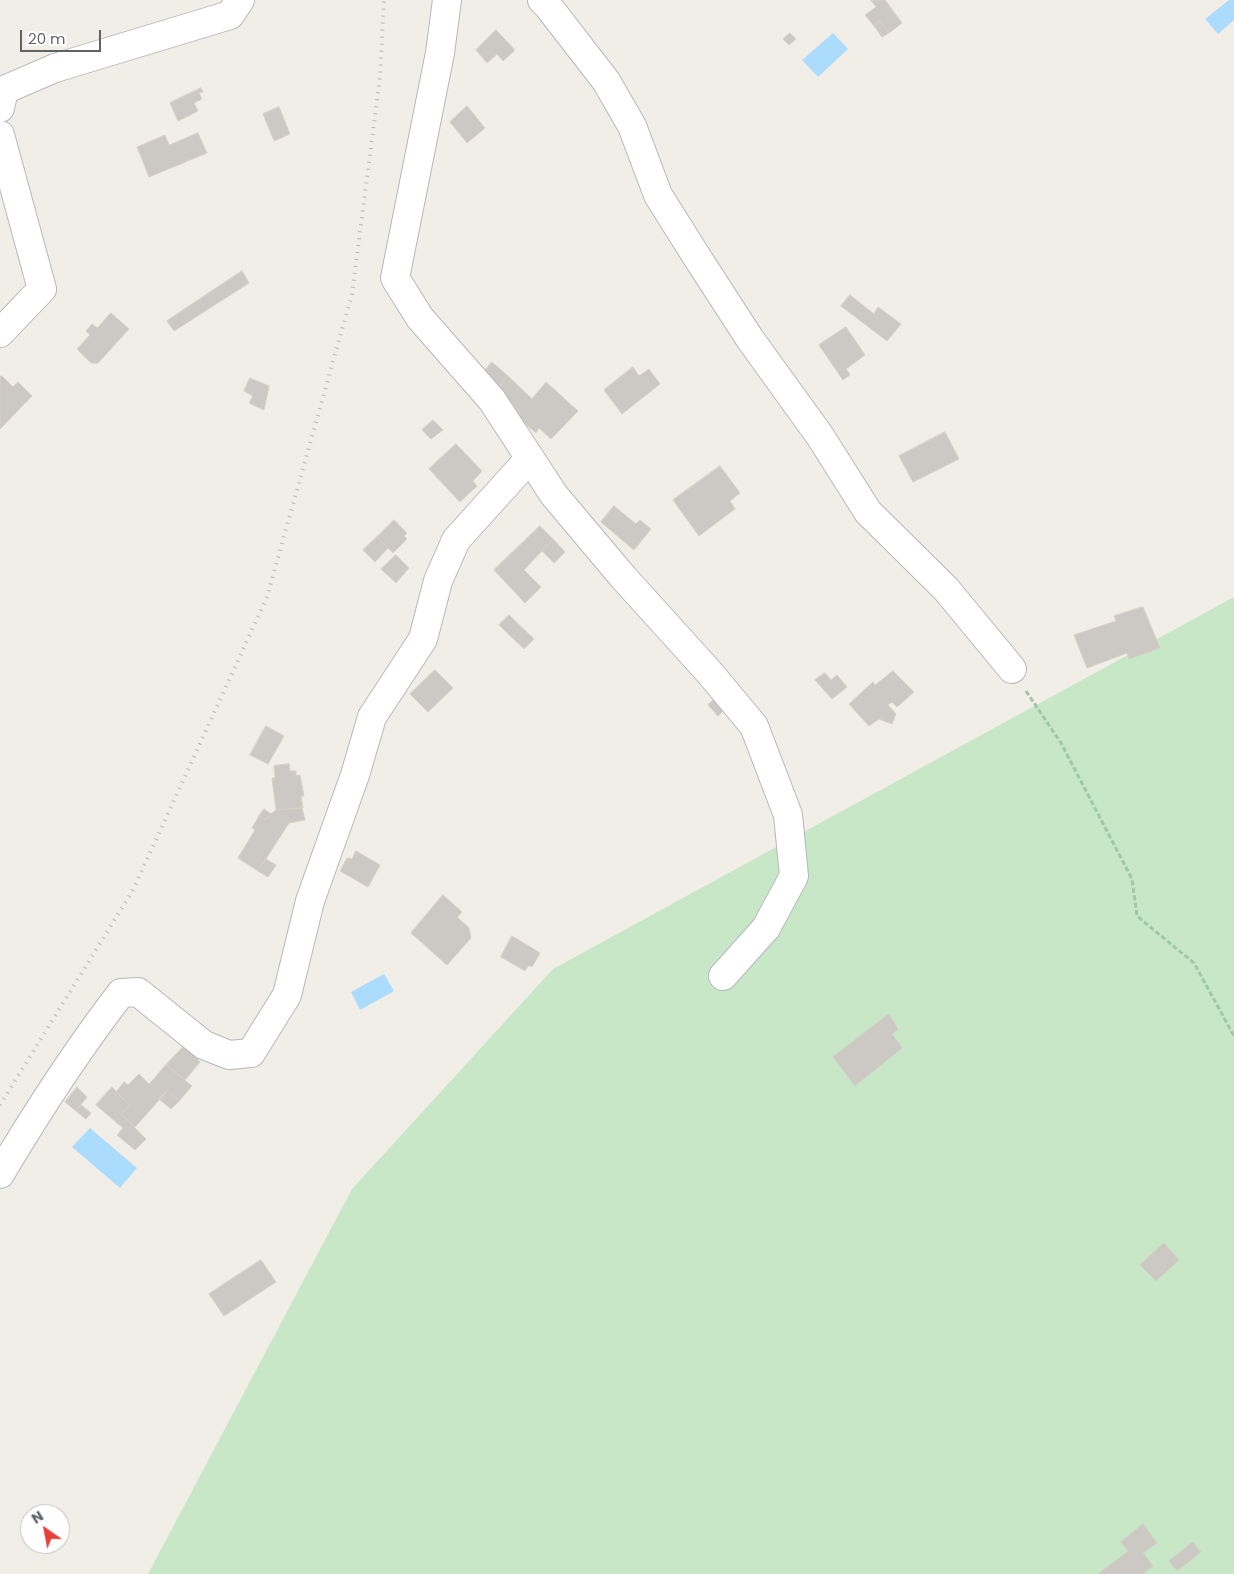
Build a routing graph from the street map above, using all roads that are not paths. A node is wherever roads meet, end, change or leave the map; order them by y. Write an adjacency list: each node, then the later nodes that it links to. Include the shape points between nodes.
1 (240, 0): 4 (street, via 230,14 54,68 12,86 4,90)
2 (447, 0): 7 (street, via 440,53 395,278 420,318 492,400)
3 (542, 0): 8 (street, via 606,81 632,126 658,195 750,339 820,436 868,512 946,589)
4 (0, 108)
5 (0, 135): 6 (street, via 42,289)
6 (0, 334)
7 (530, 458): 9 (street, via 560,502 754,726 788,815 794,876 766,928); 10 (street, via 456,540 438,581 423,639 372,717 310,901 287,994 251,1053 229,1054 204,1045 138,992 121,993 24,1133)
8 (1012, 669)
9 (723, 976)
10 (0, 1174)

